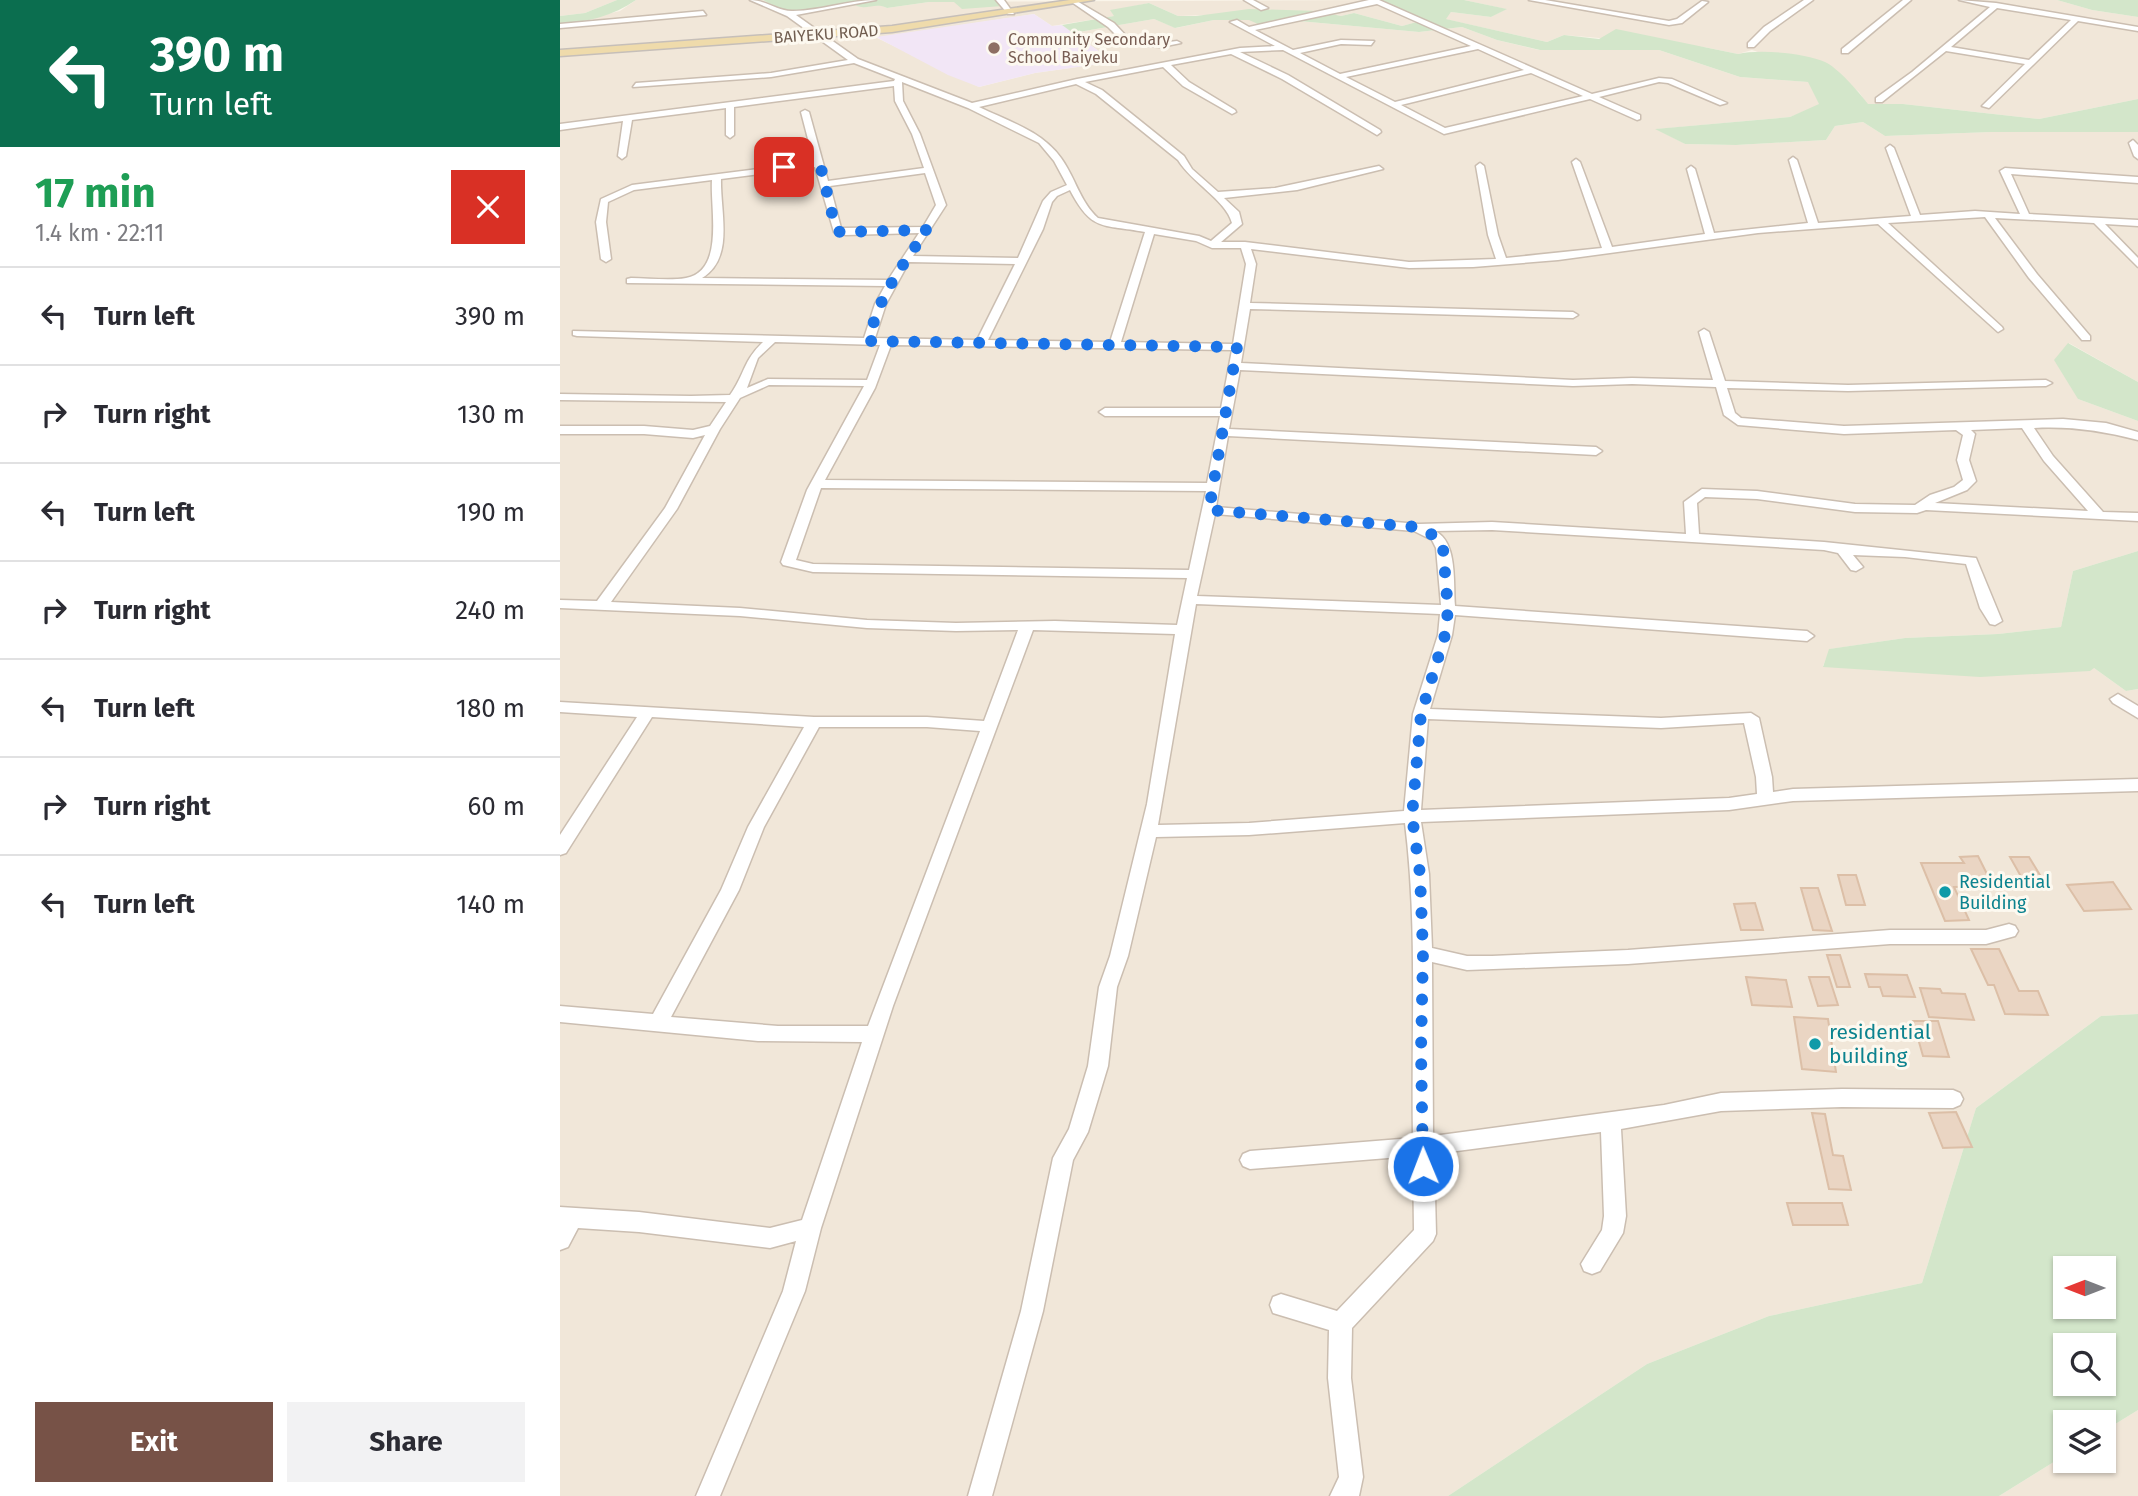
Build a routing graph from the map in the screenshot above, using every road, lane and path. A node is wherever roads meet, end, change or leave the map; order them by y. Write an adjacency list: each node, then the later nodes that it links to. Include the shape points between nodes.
1 (754, 0): 18 (street)
2 (872, 0): 18 (street)
3 (1000, 0): 16 (street)
4 (1089, 0): 13 (main road, BAIYEKU ROAD)
5 (1268, 0): 11 (street)
6 (1533, 0): 7 (street, via 1672,23 1704,2)
7 (1689, 0)
8 (1809, 0): 27 (street)
9 (1907, 0): 31 (street)
10 (1963, 0): 14 (street)
11 (1251, 1): 15 (street)
12 (1375, 1): 22 (street); 28 (street)
13 (1075, 2): 16 (main road, BAIYEKU ROAD); 25 (street, via 1128,42)
14 (1996, 5): 19 (street); 30 (street)
15 (1264, 8)
16 (1011, 12): 24 (main road, BAIYEKU ROAD)
17 (703, 13): 21 (street, via 638,15)
18 (790, 14): 24 (street)
19 (2076, 19): 23 (street); 36 (street)
20 (1234, 22): 22 (street)
21 (560, 26)
22 (1249, 29): 29 (street)
23 (2138, 29)
24 (818, 35): 34 (main road, BAIYEKU ROAD); 35 (street)
25 (1177, 43)
26 (1371, 43): 33 (street, via 1341,42)
27 (1751, 45)
28 (1474, 46): 38 (street); 39 (street)
29 (1283, 48): 32 (street); 33 (street)
30 (1946, 49): 36 (street); 44 (street)
31 (1845, 51)
32 (1233, 52): 37 (street); 55 (street)
33 (1294, 52): 39 (street)
34 (560, 53)
35 (855, 61): 41 (street); 42 (street, via 771,75)
36 (2030, 63): 49 (street)
37 (1166, 65): 40 (street); 51 (street, via 1186,84)
38 (1534, 70): 43 (street); 46 (street)
39 (1341, 76): 46 (street)
40 (1077, 81): 48 (street); 72 (street, via 1134,118)
41 (898, 84): 47 (street); 48 (street); 67 (street, via 899,101)
42 (636, 85)
43 (1593, 94): 45 (street, via 1664,80); 46 (street, via 1451,131 1440,130); 52 (street)
44 (1879, 100)
45 (1723, 103)
46 (1393, 105)
47 (730, 106): 53 (street); 56 (street)
48 (971, 106): 71 (street, via 1042,141)
49 (1986, 106)
50 (805, 112): 63 (street)
51 (1232, 113)
52 (1637, 117)
53 (628, 119): 54 (street); 59 (street)
54 (560, 127)
55 (1377, 132)
56 (730, 135)
57 (2133, 143): 60 (street)
58 (1890, 148): 78 (street)
59 (622, 156)
60 (2138, 156)
61 (1793, 160): 82 (street)
62 (1576, 162): 89 (street)
63 (820, 164): 68 (street); 70 (street)
64 (1480, 166): 93 (street)
65 (1379, 169): 73 (street)
66 (1691, 169): 85 (street)
67 (929, 170): 70 (street); 83 (street, via 941,205)
68 (717, 178): 90 (street, via 632,188 608,198 601,213); 95 (street, via 714,198 719,231)
69 (2138, 180): 76 (street, via 2004,171)
70 (826, 184): 83 (street, via 840,232)
71 (1072, 187): 84 (street, via 1095,219); 92 (street, via 1048,201)
72 (1215, 195): 73 (street); 74 (street)
73 (1234, 196): 74 (street)
74 (1223, 203): 77 (street)
75 (1987, 214): 76 (street); 78 (street); 104 (street)
76 (2025, 215): 79 (street)
77 (1235, 216): 86 (street); 87 (street, via 1237,224)
78 (1917, 219): 80 (street)
79 (2096, 220): 81 (street); 94 (street)
80 (1881, 222): 82 (street); 100 (street)
81 (2138, 223)
82 (1814, 226): 85 (street)
83 (927, 230): 91 (street)
84 (1150, 231): 86 (street); 108 (street)
85 (1710, 236): 89 (street)
86 (1199, 239): 87 (street)
87 (1212, 245): 88 (street)
88 (1245, 245): 93 (street, via 1409,265); 98 (street, via 1251,264)
89 (1608, 250): 93 (street)
90 (607, 259)
91 (907, 259): 92 (street); 97 (street)
92 (1023, 261): 107 (street)
93 (1502, 261)
94 (2138, 264)
95 (707, 277): 96 (street); 97 (street)
96 (631, 281)
97 (891, 283): 105 (street, via 873,319)
98 (1244, 306): 99 (street); 109 (street)
99 (1573, 315)
100 (1998, 329)
101 (1704, 332): 113 (street)
102 (577, 333): 103 (street)
103 (772, 338): 105 (street); 115 (street, via 753,356)
104 (2086, 338)
105 (869, 341): 106 (street)
106 (887, 341): 107 (street); 111 (street)
107 (981, 342): 108 (street)
108 (1115, 343): 109 (street)
109 (1237, 347): 110 (street)
110 (1234, 366): 113 (street, via 1573,383); 117 (street)
111 (870, 383): 115 (street, via 768,382); 125 (street)
112 (2046, 383): 113 (street, via 1925,388)
113 (1722, 384): 119 (street, via 1731,415 1738,421 1844,430)
114 (560, 397): 115 (street)
115 (735, 397): 120 (street)
116 (1105, 412): 117 (street)
117 (1225, 412): 122 (street)
118 (2027, 426): 119 (street); 123 (street, via 2088,425); 129 (street, via 2048,458)
119 (1960, 427): 127 (street, via 1969,434 1963,460 1970,481 1959,490 1933,497)
120 (714, 429): 121 (street, via 693,433); 138 (street, via 671,509)
121 (560, 430)
122 (1222, 432): 124 (street); 126 (street)
123 (2138, 436)
124 (1596, 451)
125 (816, 484): 126 (street); 135 (street, via 789,555 788,562 793,564 813,568)
126 (1213, 487): 128 (street)
127 (1926, 506): 129 (street); 132 (street, via 1855,508 1702,493 1690,502)
128 (1209, 510): 131 (street); 135 (street)
129 (2099, 516): 130 (street)
130 (2138, 517)
131 (1417, 527): 132 (street, via 1492,526); 139 (street, via 1437,537 1443,548)
132 (1693, 538): 133 (street)
133 (1843, 550): 134 (street); 140 (street, via 1971,561 1987,611)
134 (1856, 567)
135 (1195, 574): 136 (street)
136 (1190, 600): 139 (street); 142 (street)
137 (560, 604): 138 (street)
138 (603, 605): 141 (street, via 867,624)
139 (1448, 610): 143 (street); 148 (street)
140 (1995, 621)
141 (1027, 625): 142 (street); 150 (street)
142 (1184, 630): 154 (street)
143 (1807, 636)
144 (2118, 699): 147 (street)
145 (560, 707): 146 (street)
146 (648, 711): 149 (street); 155 (street)
147 (2138, 713)
148 (1421, 714): 152 (street, via 1661,723 1751,718); 153 (street)
149 (814, 722): 150 (street); 159 (street)
150 (987, 726): 160 (street)
151 (2138, 785): 152 (street)
152 (1765, 799): 153 (street)
153 (1412, 816): 154 (street, via 1249,829); 157 (street)
154 (1147, 831): 172 (street, via 1108,987 1098,1066 1078,1132 1063,1158 1032,1311)
155 (560, 849)
156 (2009, 931): 157 (street, via 1986,937 1890,937 1492,963 1466,963)
157 (1423, 953): 163 (street)
158 (560, 1014): 159 (street)
159 (658, 1023): 160 (street, via 722,1030)
160 (875, 1034): 166 (street)
161 (1953, 1099): 162 (street, via 1721,1102)
162 (1611, 1122): 163 (street); 168 (street, via 1615,1216 1612,1233)
163 (1423, 1145): 164 (street); 170 (street, via 1426,1234)
164 (1250, 1160)
165 (566, 1217): 166 (street, via 770,1238); 167 (street)
166 (810, 1228): 171 (street, via 794,1291)
167 (560, 1240)
168 (1592, 1265)
169 (1281, 1305): 170 (street)
170 (1341, 1323): 173 (street, via 1337,1339 1351,1477 1349,1490)
171 (708, 1496)
172 (980, 1496)
173 (1342, 1496)

